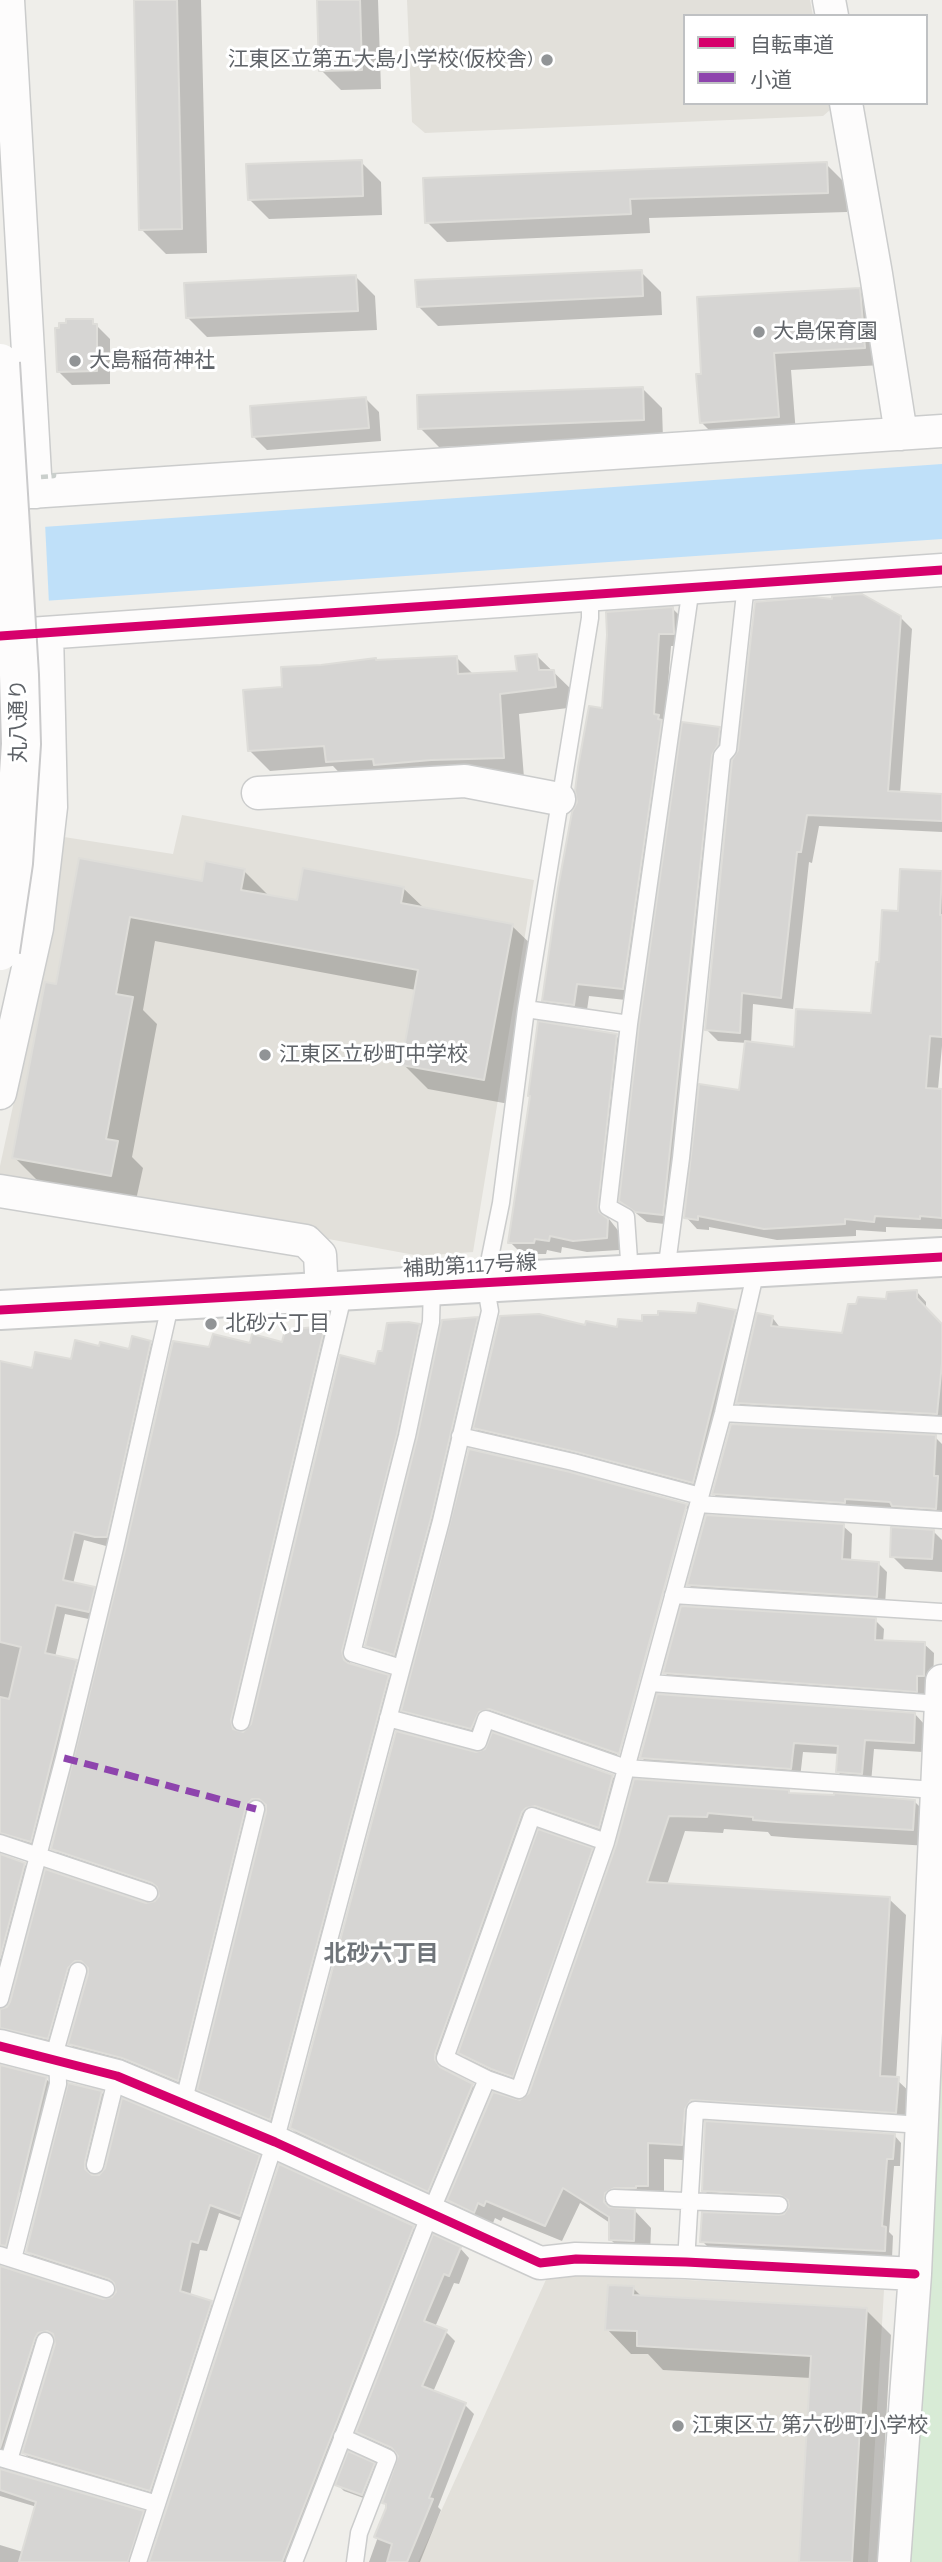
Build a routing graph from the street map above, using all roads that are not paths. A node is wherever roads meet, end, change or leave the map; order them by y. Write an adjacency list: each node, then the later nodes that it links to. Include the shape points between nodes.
1 (8, 0): 6 (street)
2 (846, 105): 5 (street)
3 (0, 363): 18 (street, 丸八通り, bridge, via 21,744 13,863)
4 (942, 431): 5 (street)
5 (901, 434): 6 (street)
6 (36, 492): 7 (street)
7 (0, 494)
8 (942, 570): 9 (street)
9 (746, 584): 10 (street); 25 (lane, via 728,749 722,756 681,1158)
10 (691, 587): 11 (street); 20 (lane)
11 (590, 595): 12 (street); 17 (lane)
12 (47, 633): 13 (street); 14 (street)
13 (0, 636)
14 (49, 717): 15 (street); 21 (street, via 51,807 37,928)
15 (0, 718)
16 (258, 793): 17 (street, via 465,781)
17 (559, 799): 19 (lane)
18 (0, 951)
19 (526, 1009): 20 (lane); 26 (lane, via 501,1202)
20 (629, 1024): 25 (lane, via 608,1207 626,1217)
21 (0, 1093)
22 (0, 1191): 28 (street, via 306,1241 320,1255)
23 (942, 1257): 24 (street, 補助第117号線)
24 (757, 1266): 25 (street, 補助第117号線); 31 (lane)
25 (648, 1273): 26 (street, 補助第117号線)
26 (485, 1282): 27 (street, 補助第117号線); 33 (lane, via 490,1311)
27 (432, 1285): 28 (street, 補助第117号線); 38 (lane, via 431,1322 407,1436 352,1653)
28 (333, 1291): 29 (street, 補助第117号線); 42 (lane)
29 (172, 1300): 30 (street, 補助第117号線); 48 (lane)
30 (0, 1310)
31 (723, 1413): 32 (lane); 34 (lane)
32 (942, 1425)
33 (460, 1436): 34 (lane, via 573,1462); 38 (lane)
34 (699, 1500): 35 (lane); 36 (lane)
35 (942, 1520)
36 (673, 1595): 37 (lane); 39 (lane)
37 (942, 1612)
38 (401, 1668): 41 (lane)
39 (650, 1683): 40 (lane); 43 (lane)
40 (941, 1692): 44 (street)
41 (388, 1718): 43 (lane, via 478,1742 486,1719); 58 (lane)
42 (240, 1722)
43 (626, 1768): 44 (lane); 46 (lane)
44 (935, 1790): 57 (street)
45 (256, 1809): 56 (lane)
46 (606, 1842): 55 (lane, via 519,2090); 55 (lane, via 532,1816 444,2058)
47 (0, 1843): 48 (lane)
48 (37, 1855): 49 (lane); 51 (lane)
49 (149, 1893)
50 (78, 1971): 53 (lane, via 57,2045)
51 (0, 1999)
52 (0, 2046): 53 (street)
53 (59, 2061): 54 (street); 64 (lane, via 58,2084)
54 (117, 2076): 56 (street); 59 (lane)
55 (487, 2079): 63 (lane)
56 (183, 2104): 58 (street)
57 (922, 2125): 61 (lane, via 695,2109); 66 (street)
58 (275, 2142): 63 (street); 71 (lane)
59 (95, 2165)
60 (614, 2198): 61 (lane)
61 (690, 2202): 62 (lane); 65 (lane)
62 (779, 2205)
63 (430, 2214): 65 (street, via 540,2263 576,2259); 69 (lane)
64 (7, 2257): 67 (lane)
65 (686, 2262): 66 (street)
66 (915, 2274): 75 (street)
67 (106, 2289)
68 (45, 2341): 70 (lane)
69 (342, 2437): 73 (lane); 74 (lane, via 388,2458 359,2533)
70 (5, 2459): 71 (lane)
71 (157, 2504): 72 (lane)
72 (138, 2562)
73 (294, 2562)
74 (355, 2562)
75 (894, 2562)

